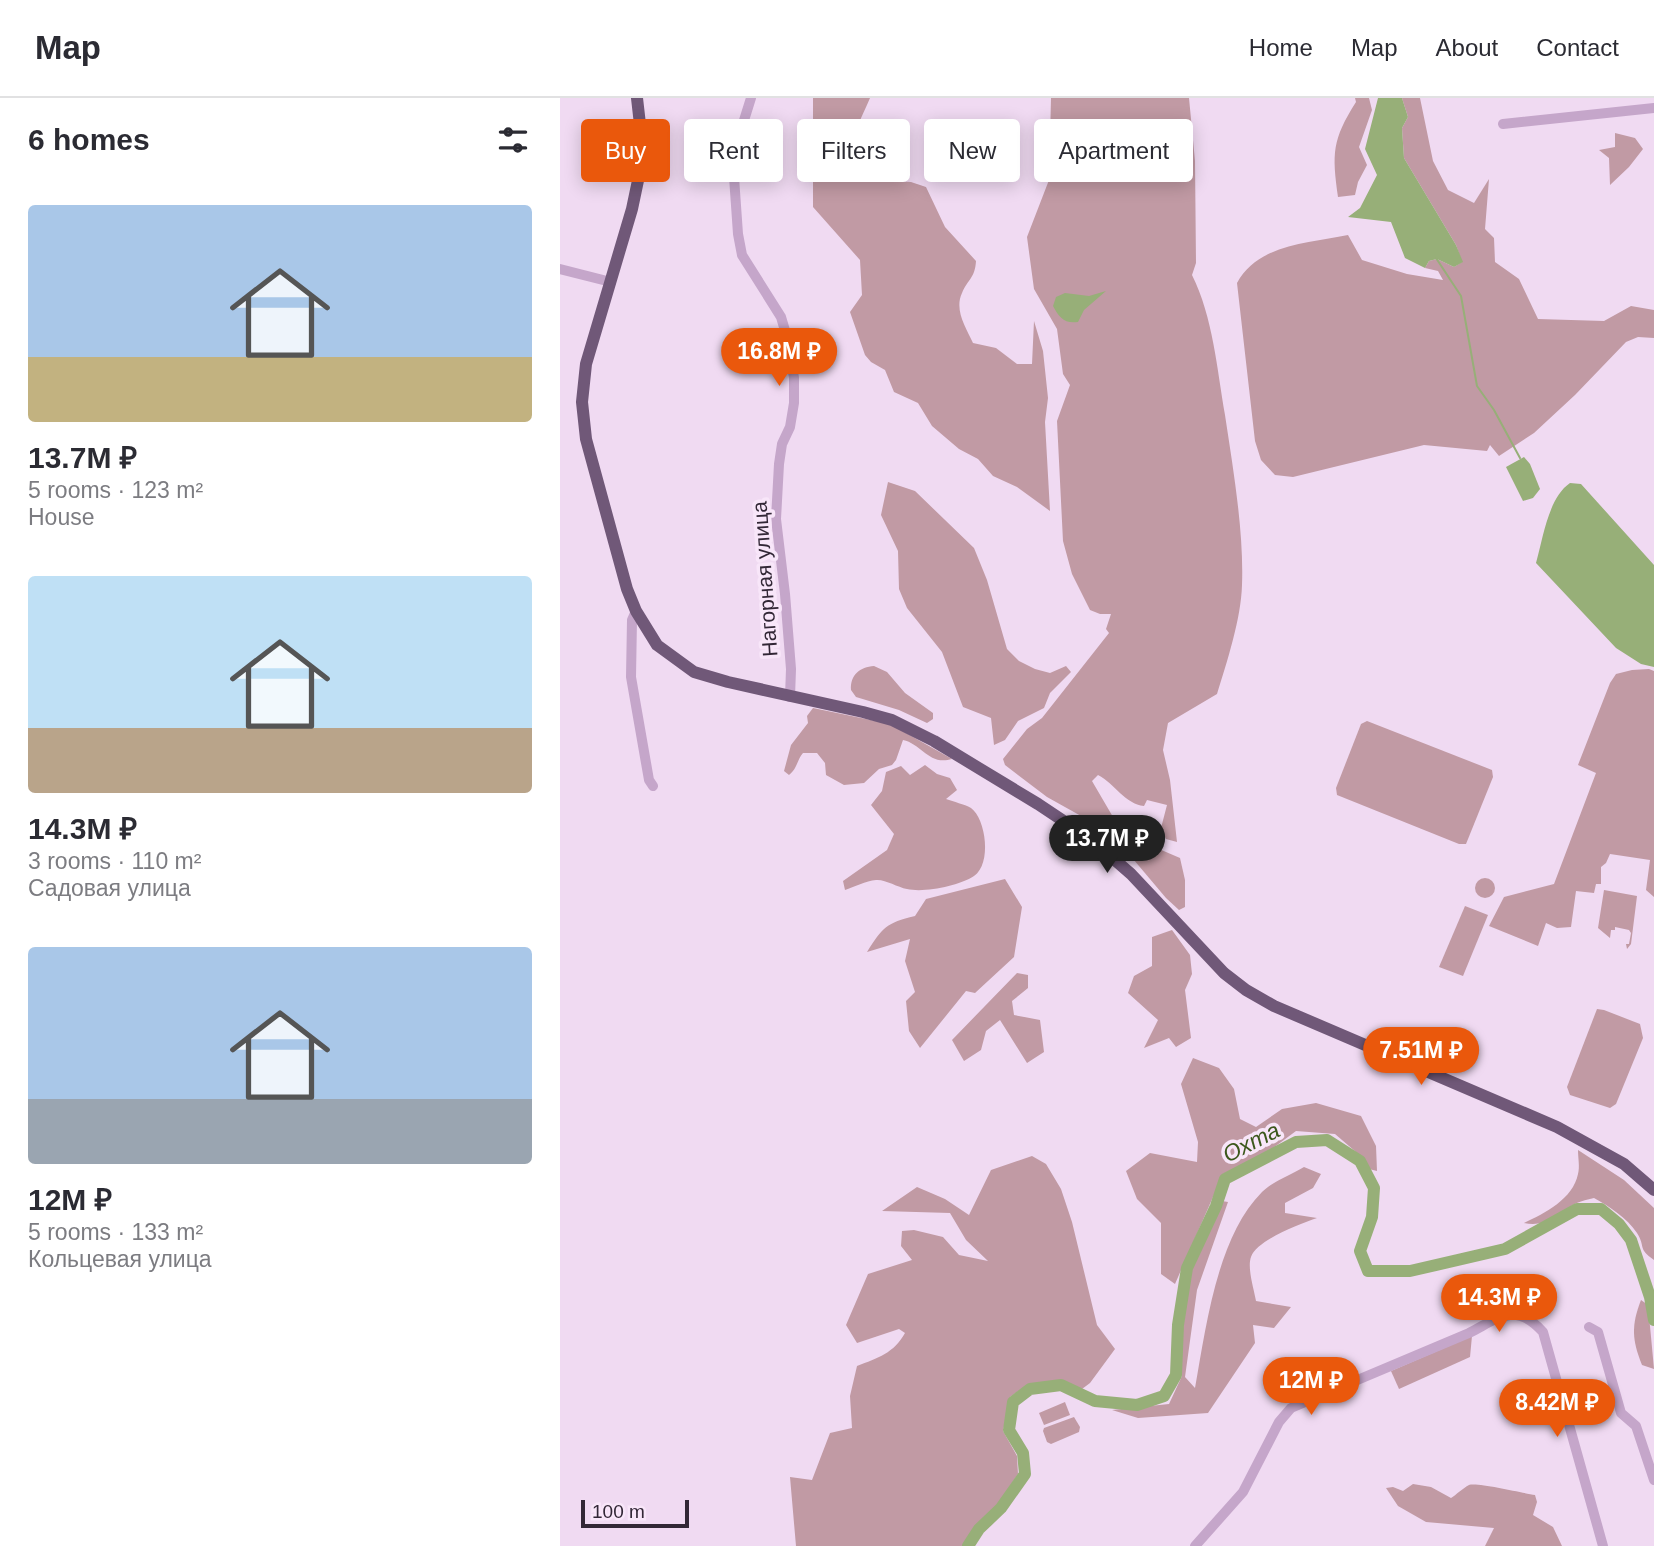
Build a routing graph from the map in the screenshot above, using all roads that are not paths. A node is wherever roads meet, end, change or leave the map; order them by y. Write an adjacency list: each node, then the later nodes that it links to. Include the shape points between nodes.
1 (637, 98): 6 (main road, via 640,171)
2 (751, 98): 8 (street, Нагорная улица, via 736,149 738,234 742,255 781,317 794,378 790,426 779,464 776,519)
3 (1654, 108): 4 (street)
4 (1503, 124)
5 (560, 269): 6 (street)
6 (611, 282): 7 (main road, via 586,364 583,421)
7 (636, 611): 8 (main road, via 657,645 694,672); 9 (street, via 631,677)
8 (790, 697): 10 (main road, via 882,717 934,741 1092,840 1246,990 1557,1126 1623,1164)
9 (653, 786)
10 (1654, 1190)
11 (1589, 1327): 12 (street, via 1598,1332 1621,1413 1636,1426)
12 (1654, 1480)
13 (1195, 1546): 14 (street, via 1243,1492 1291,1408 1514,1314 1525,1315 1543,1332)
14 (1603, 1546)

